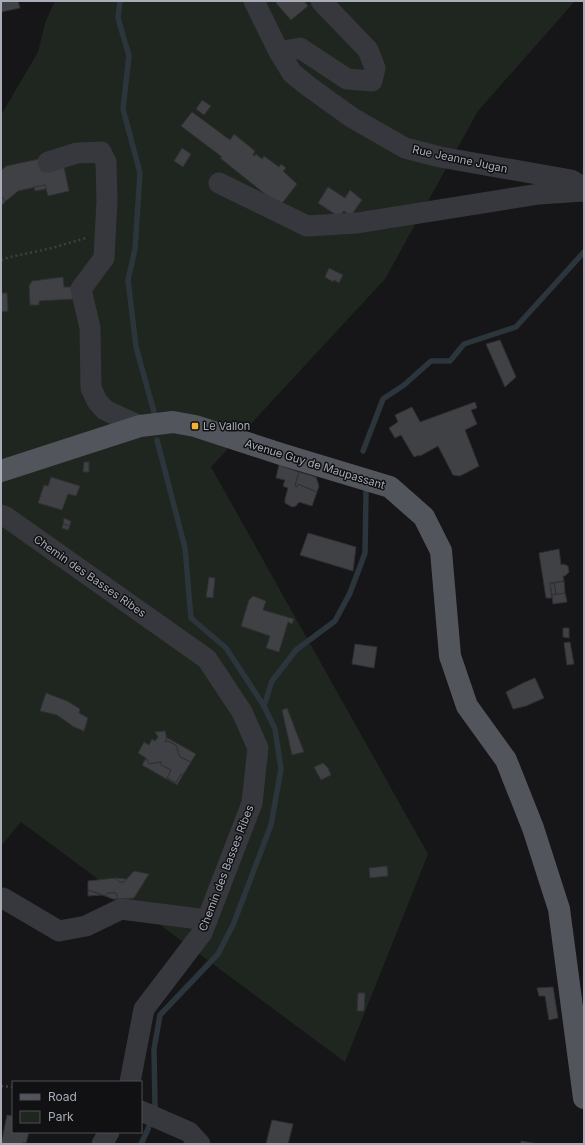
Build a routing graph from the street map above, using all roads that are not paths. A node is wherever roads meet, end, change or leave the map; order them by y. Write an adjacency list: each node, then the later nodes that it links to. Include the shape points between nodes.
1 (254, 1): 3 (street, Rue Jeanne Jugan)
2 (321, 1): 3 (street, via 368,50 375,68 372,81 346,79 300,48)
3 (279, 52): 6 (street, Rue Jeanne Jugan, via 292,73 308,86 351,117 405,148 440,157 571,180)
4 (48, 162): 7 (street, via 76,153 100,152 106,162 104,258 81,289 90,328 92,388 97,401 105,410)
5 (219, 183): 6 (street, via 307,226 357,223 539,194)
6 (584, 190)
7 (140, 426): 8 (main road, Avenue Guy de Maupassant); 13 (main road, Avenue Guy de Maupassant, via 173,422 195,426 390,487 424,517 441,550 450,656 467,706 506,760 533,828 559,909)
8 (1, 471)
9 (1, 515): 11 (street, Chemin des Basses Ribes, via 207,659 242,712 258,748 252,803)
10 (1, 899): 11 (street, via 59,931 86,926 121,909)
11 (207, 920): 12 (street, Chemin des Basses Ribes, via 202,933 144,1009)
12 (130, 1081)
13 (584, 1098)
14 (149, 1114): 17 (street, via 188,1132)
15 (108, 1133): 16 (street)
16 (102, 1144)
17 (200, 1144)

